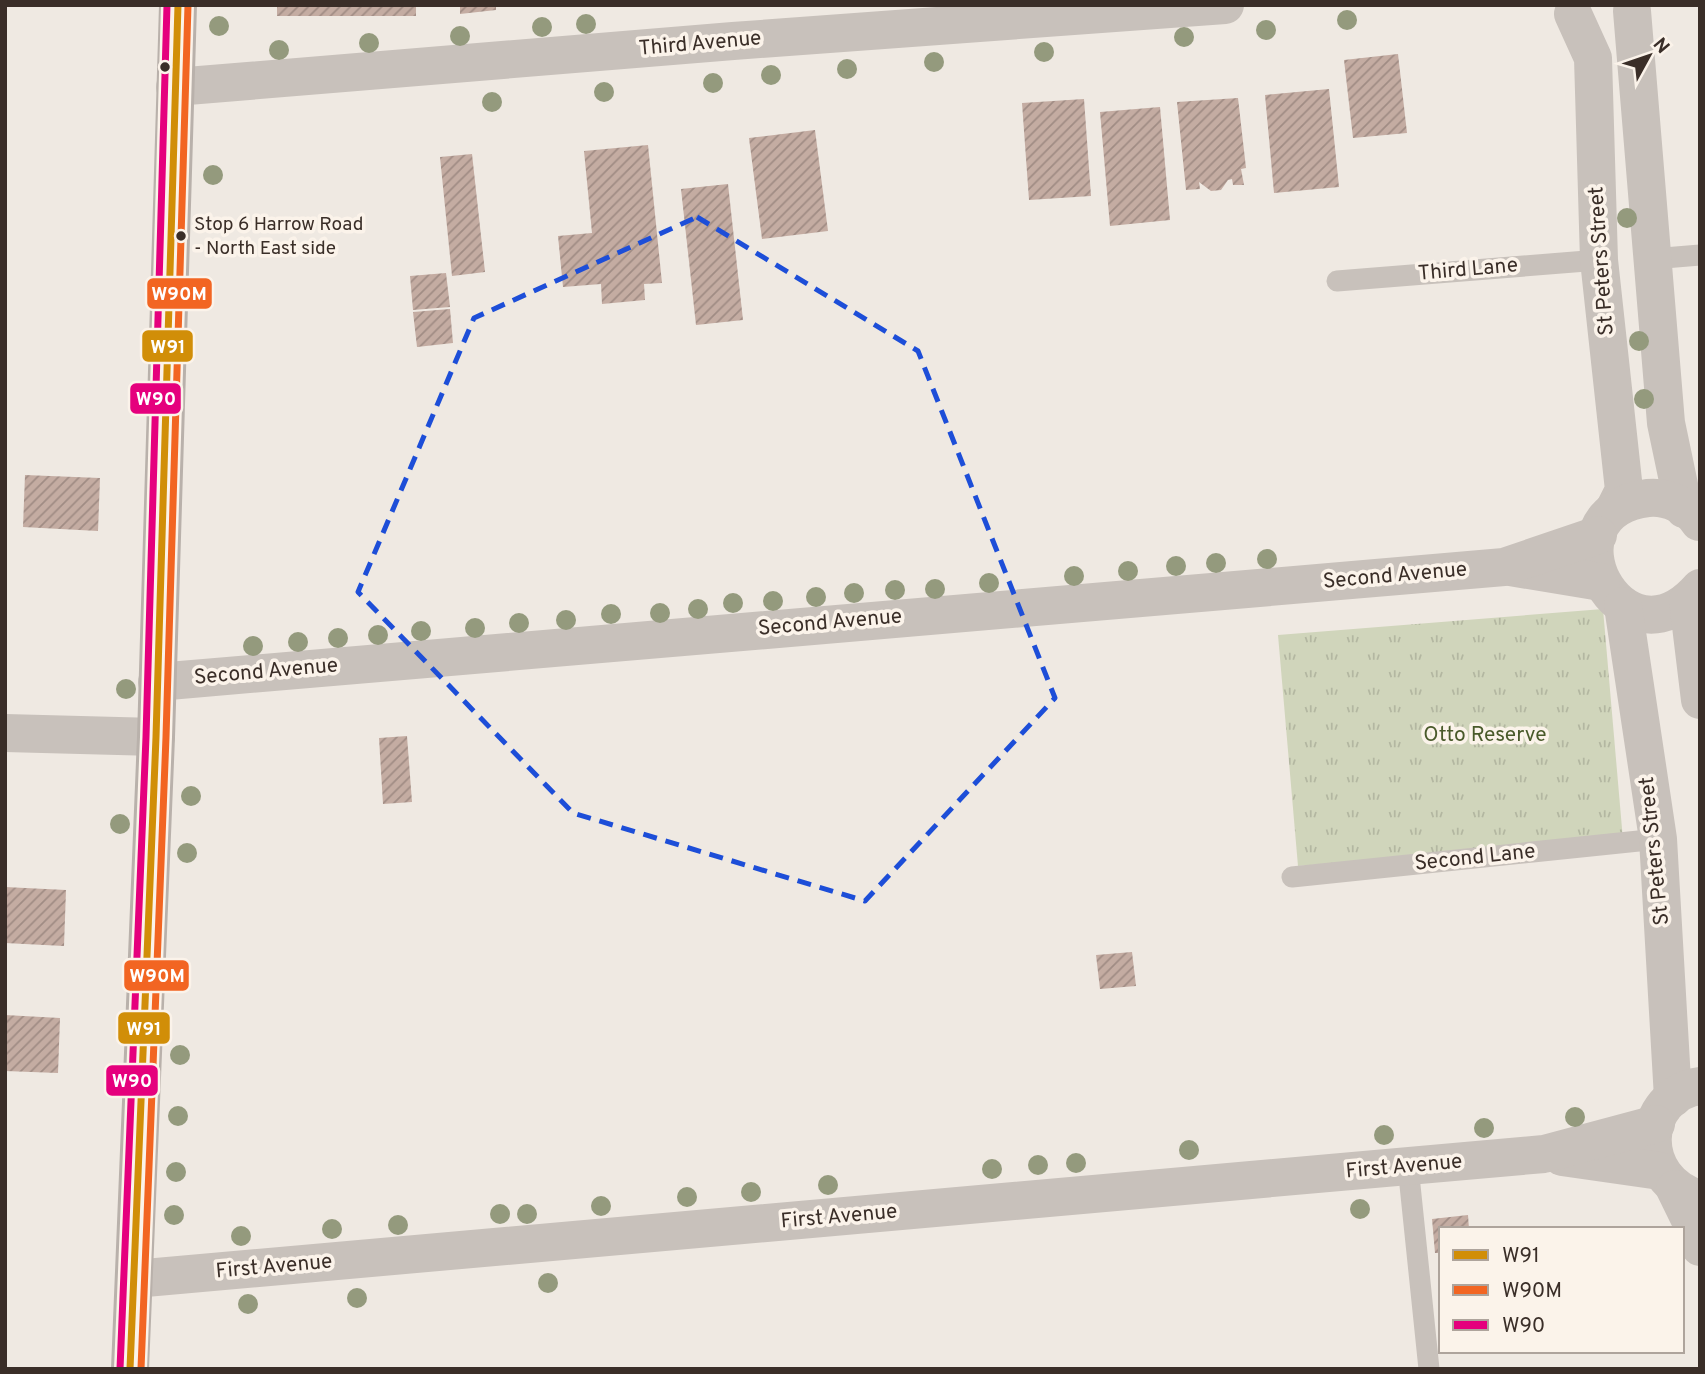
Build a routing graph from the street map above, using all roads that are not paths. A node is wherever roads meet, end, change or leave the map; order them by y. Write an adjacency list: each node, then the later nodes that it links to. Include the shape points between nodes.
1 (178, 5): 5 (street)
2 (1225, 5): 5 (street, Third Avenue)
3 (1634, 8): 4 (street, via 1612,21 1594,22); 7 (street)
4 (1570, 9): 8 (street, St Peters Street, via 1593,58)
5 (175, 87): 15 (street)
6 (1700, 255): 7 (lane)
7 (1652, 259): 10 (street, via 1666,423)
8 (1599, 260): 9 (lane, Third Lane); 11 (street, St Peters Street, via 1624,490)
9 (1337, 281)
10 (1692, 516): 11 (street, Second Avenue, via 1677,502 1657,497 1632,500)
11 (1606, 523): 12 (street, Second Avenue); 13 (street, St Peters Street, via 1593,555)
12 (1504, 566): 13 (street, Second Avenue); 15 (street, Second Avenue)
13 (1612, 594): 14 (street, Second Avenue, via 1635,613 1647,614 1667,612); 19 (street, St Peters Street)
14 (1694, 595): 16 (street)
15 (158, 682): 18 (street)
16 (1700, 700)
17 (5, 733): 18 (street)
18 (156, 737): 26 (street)
19 (1658, 839): 20 (lane, Second Lane); 21 (street, St Peters Street)
20 (1292, 877)
21 (1676, 1103): 22 (street, First Avenue); 24 (street, St Peters Street, via 1652,1143)
22 (1544, 1154): 23 (street, First Avenue); 24 (street, First Avenue)
23 (1408, 1166): 26 (street, First Avenue); 28 (lane)
24 (1678, 1186): 25 (street)
25 (1700, 1247)
26 (134, 1279): 27 (street)
27 (130, 1369)
28 (1429, 1369)

